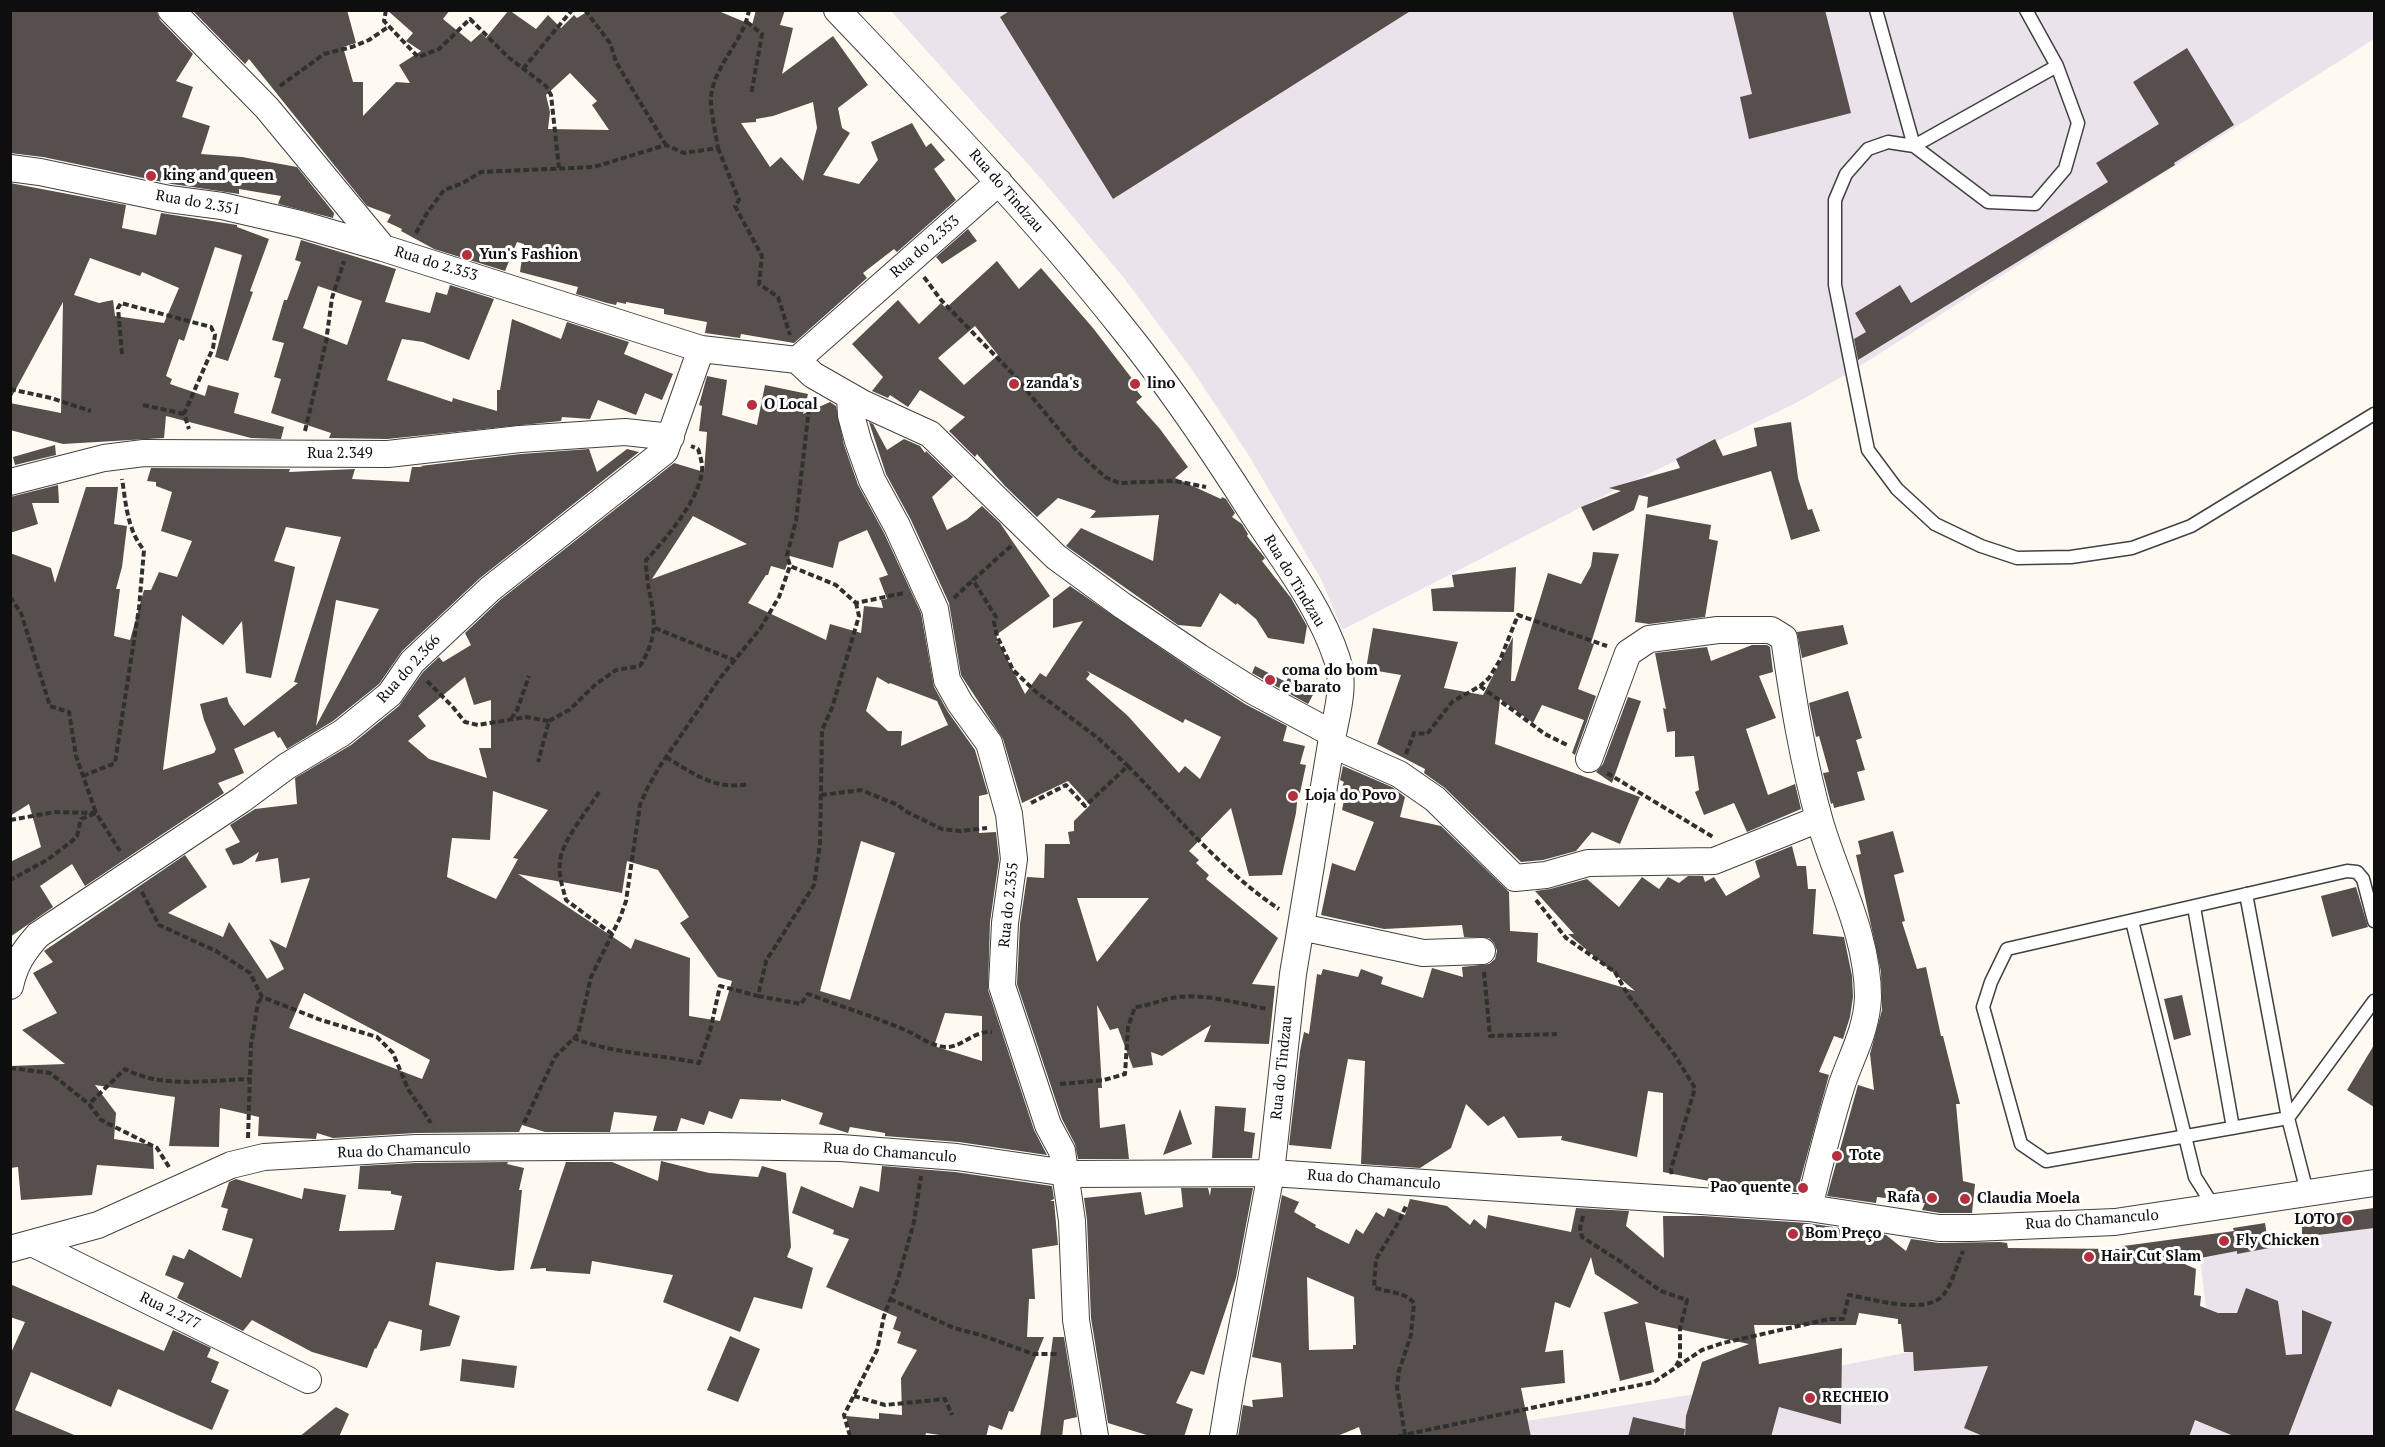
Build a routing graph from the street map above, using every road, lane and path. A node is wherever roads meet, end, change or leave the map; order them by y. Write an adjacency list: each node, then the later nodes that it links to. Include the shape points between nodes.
1 (171, 10): 14 (street, Rua do 2.353)
2 (386, 10): 10 (path, via 384,21)
3 (572, 10): 12 (path)
4 (585, 10): 15 (path, via 610,43 616,62)
5 (749, 10): 9 (path)
6 (837, 10): 20 (street, Rua do Tindzau)
7 (1876, 10): 16 (lane)
8 (2026, 10): 11 (lane)
9 (747, 22): 13 (path, via 762,34); 17 (path, via 720,71 711,97)
10 (388, 27): 12 (path, via 418,57 439,49 470,19); 14 (path, via 369,40 324,54)
11 (2057, 66): 16 (lane); 16 (lane, via 2078,123 2065,169 2035,204 1988,202)
12 (523, 69): 19 (path, via 546,86 550,95)
13 (751, 95)
14 (260, 101): 22 (street, Rua do 2.353)
15 (666, 146): 17 (path, via 684,153); 19 (path, via 594,167)
16 (1914, 146): 33 (lane, via 1888,142 1868,149 1846,174 1835,200 1834,285 1868,450 1897,489 1935,524 2017,558 2132,548 2191,526)
17 (718, 148): 27 (path, via 739,200 735,206 762,256 759,284 778,297)
18 (10, 168): 21 (street, Rua do 2.351, via 222,206)
19 (559, 168): 23 (path, via 481,172 444,190 416,232)
20 (999, 182): 24 (street, Rua do 2.353); 39 (street, Rua do Tindzau, via 1122,327)
21 (352, 240): 22 (street, Rua do 2.351); 36 (path, via 332,298 326,342)
22 (383, 248): 23 (street, Rua do 2.353)
23 (410, 257): 25 (street, Rua do 2.353)
24 (910, 260): 27 (street, Rua do 2.353); 39 (path, via 941,300 996,355 1083,458 1105,477 1119,483 1175,481)
25 (701, 349): 27 (street, Rua do 2.353); 34 (street, Rua do 2.366)
26 (122, 354): 32 (path, via 118,308 121,303 211,327 213,348)
27 (805, 368): 29 (street); 41 (path, via 796,521 787,555)
28 (10, 389): 31 (path)
29 (850, 396): 40 (street, via 930,434); 42 (street, Rua do 2.355, via 853,424 872,480)
30 (143, 405): 32 (path)
31 (91, 411)
32 (184, 414): 35 (path)
33 (2374, 414)
34 (671, 437): 36 (street, Rua 2.349, via 625,432 388,453); 45 (path, via 698,449 703,471 670,535 646,560); 48 (street, Rua do 2.366, via 665,451 463,613 412,662)
35 (188, 452): 36 (street, Rua 2.349); 37 (street, Rua 2.349)
36 (299, 453)
37 (122, 456): 38 (street, Rua 2.349); 58 (path, via 129,522 144,550 139,608 115,763)
38 (10, 482)
39 (1238, 491): 52 (street, Rua do Tindzau, via 1318,616 1337,660 1341,687)
40 (1029, 530): 52 (street, via 1056,557 1123,606); 56 (path, via 973,580 996,617 997,636 1013,670)
41 (790, 566): 44 (path, via 836,585); 47 (path, via 779,597 760,629)
42 (923, 583): 44 (path, via 913,590); 65 (street, Rua do 2.355, via 934,609 947,680 989,743)
43 (10, 597): 58 (path, via 21,613 50,706 69,712)
44 (856, 603): 61 (path, via 859,616 822,730)
45 (656, 628): 47 (path); 51 (path, via 640,666 616,670 569,710)
46 (1628, 653): 54 (street); 57 (path, via 1518,615 1489,678 1452,702 1427,734 1414,733); 63 (street, via 1649,639 1707,632 1771,630 1784,638 1799,735)
47 (734, 660): 53 (path)
48 (404, 675): 51 (path, via 419,675 433,685 465,722 478,725 526,717); 66 (street, Rua do 2.366, via 390,694 342,733)
49 (529, 676): 50 (path)
50 (511, 718)
51 (549, 721): 55 (path)
52 (1332, 739): 57 (street); 71 (street, Rua do Tindzau)
53 (666, 757): 59 (path, via 701,779); 74 (path, via 640,805 626,901)
54 (1589, 759)
55 (538, 762)
56 (1128, 766): 65 (path, via 1085,806 1066,786); 71 (path, via 1256,894)
57 (1399, 774): 67 (street, via 1435,799)
58 (83, 777): 62 (path)
59 (749, 784)
60 (599, 792): 74 (path, via 565,847 560,870 566,900)
61 (820, 795): 65 (path, via 861,790 942,829 960,831); 77 (path, via 820,844 814,885 770,953)
62 (96, 813): 64 (path, via 55,812); 66 (path); 68 (path, via 81,819 77,836 57,853)
63 (1819, 819): 67 (street, via 1714,861 1588,862 1546,875); 103 (street, via 1863,944 1868,998 1862,1034 1821,1153)
64 (10, 820)
65 (1010, 820): 81 (street, Rua do 2.355, via 1014,859 1002,986)
66 (133, 872): 76 (street, Rua do 2.366, via 38,935 15,966); 78 (path, via 159,925 216,951 250,973)
67 (1515, 878): 102 (path, via 1566,938 1615,972 1695,1088 1671,1169)
68 (10, 880)
69 (2246, 894): 70 (lane); 73 (lane, via 2356,872 2363,879); 88 (lane)
70 (2194, 906): 72 (lane); 89 (lane)
71 (1302, 921): 75 (street, via 1423,953); 80 (street, Rua do Tindzau)
72 (2132, 921): 90 (lane); 90 (lane, via 2007,949 1983,1007 2021,1144 2046,1161)
73 (2374, 921)
74 (612, 934): 83 (path, via 591,977 578,1034)
75 (1482, 951): 82 (path, via 1490,1036)
76 (10, 986)
77 (758, 996): 81 (path, via 801,1004 808,994 947,1047 980,1032); 83 (path, via 720,986 699,1063 611,1050)
78 (262, 997): 85 (path, via 251,1045); 92 (path, via 377,1037 393,1053 408,1089)
79 (2374, 1001): 88 (lane)
80 (1289, 1012): 86 (path, via 1209,998 1168,999 1135,1007 1128,1028 1125,1074); 96 (street, Rua do Tindzau)
81 (1017, 1032): 86 (street, Rua do 2.355)
82 (1557, 1034)
83 (573, 1038): 91 (path, via 551,1065 521,1132)
84 (10, 1068): 87 (path, via 50,1073)
85 (251, 1079): 87 (path, via 184,1082 136,1075 125,1069); 94 (path)
86 (1035, 1087): 95 (street, Rua do 2.355, via 1062,1151)
87 (89, 1104): 99 (path, via 100,1120 157,1148)
88 (2288, 1118): 89 (lane); 100 (lane)
89 (2233, 1128): 90 (lane)
90 (2184, 1137): 104 (lane, via 2195,1178)
91 (520, 1147): 92 (street, Rua do Chamanculo); 93 (street, Rua do Chamanculo, via 819,1147)
92 (449, 1148): 94 (street, Rua do Chamanculo)
93 (925, 1155): 95 (street, Rua do Chamanculo); 107 (path, via 914,1222)
94 (246, 1161): 99 (street, Rua do Chamanculo)
95 (1066, 1173): 96 (street, Rua do Chamanculo); 108 (street, Rua do 2.355)
96 (1271, 1173): 97 (street, Rua do Chamanculo); 116 (street, Rua do Tindzau)
97 (1413, 1183): 101 (street, Rua do Chamanculo); 113 (path, via 1398,1224 1376,1259 1374,1287 1407,1296 1414,1303 1411,1335 1397,1387)
98 (2374, 1183): 100 (street, Rua do Chamanculo)
99 (182, 1186): 106 (street, Rua do Chamanculo, via 98,1225)
100 (2307, 1192): 104 (street, Rua do Chamanculo)
101 (1574, 1193): 102 (street, Rua do Chamanculo); 109 (path, via 1584,1212 1582,1238 1661,1291 1687,1300 1680,1329 1680,1359)
102 (1675, 1198): 103 (street, Rua do Chamanculo)
103 (1797, 1206): 105 (street, Rua do Chamanculo, via 1939,1228)
104 (2215, 1208): 105 (street, Rua do Chamanculo, via 2115,1222)
105 (1972, 1228): 109 (path, via 1938,1299 1916,1307 1850,1295 1843,1319 1829,1318 1723,1343 1702,1350)
106 (21, 1246): 110 (street, Rua 2.277)
107 (890, 1299): 108 (path, via 954,1328 1033,1354); 111 (path, via 877,1350)
108 (1081, 1353): 115 (street, Rua do 2.355)
109 (1675, 1369): 113 (path, via 1654,1382)
110 (308, 1380)
111 (854, 1396): 112 (path, via 885,1405 945,1399); 114 (path, via 844,1415)
112 (952, 1415)
113 (1406, 1435): 117 (path)
114 (850, 1437)
115 (1095, 1437)
116 (1223, 1437)
117 (1399, 1437)

